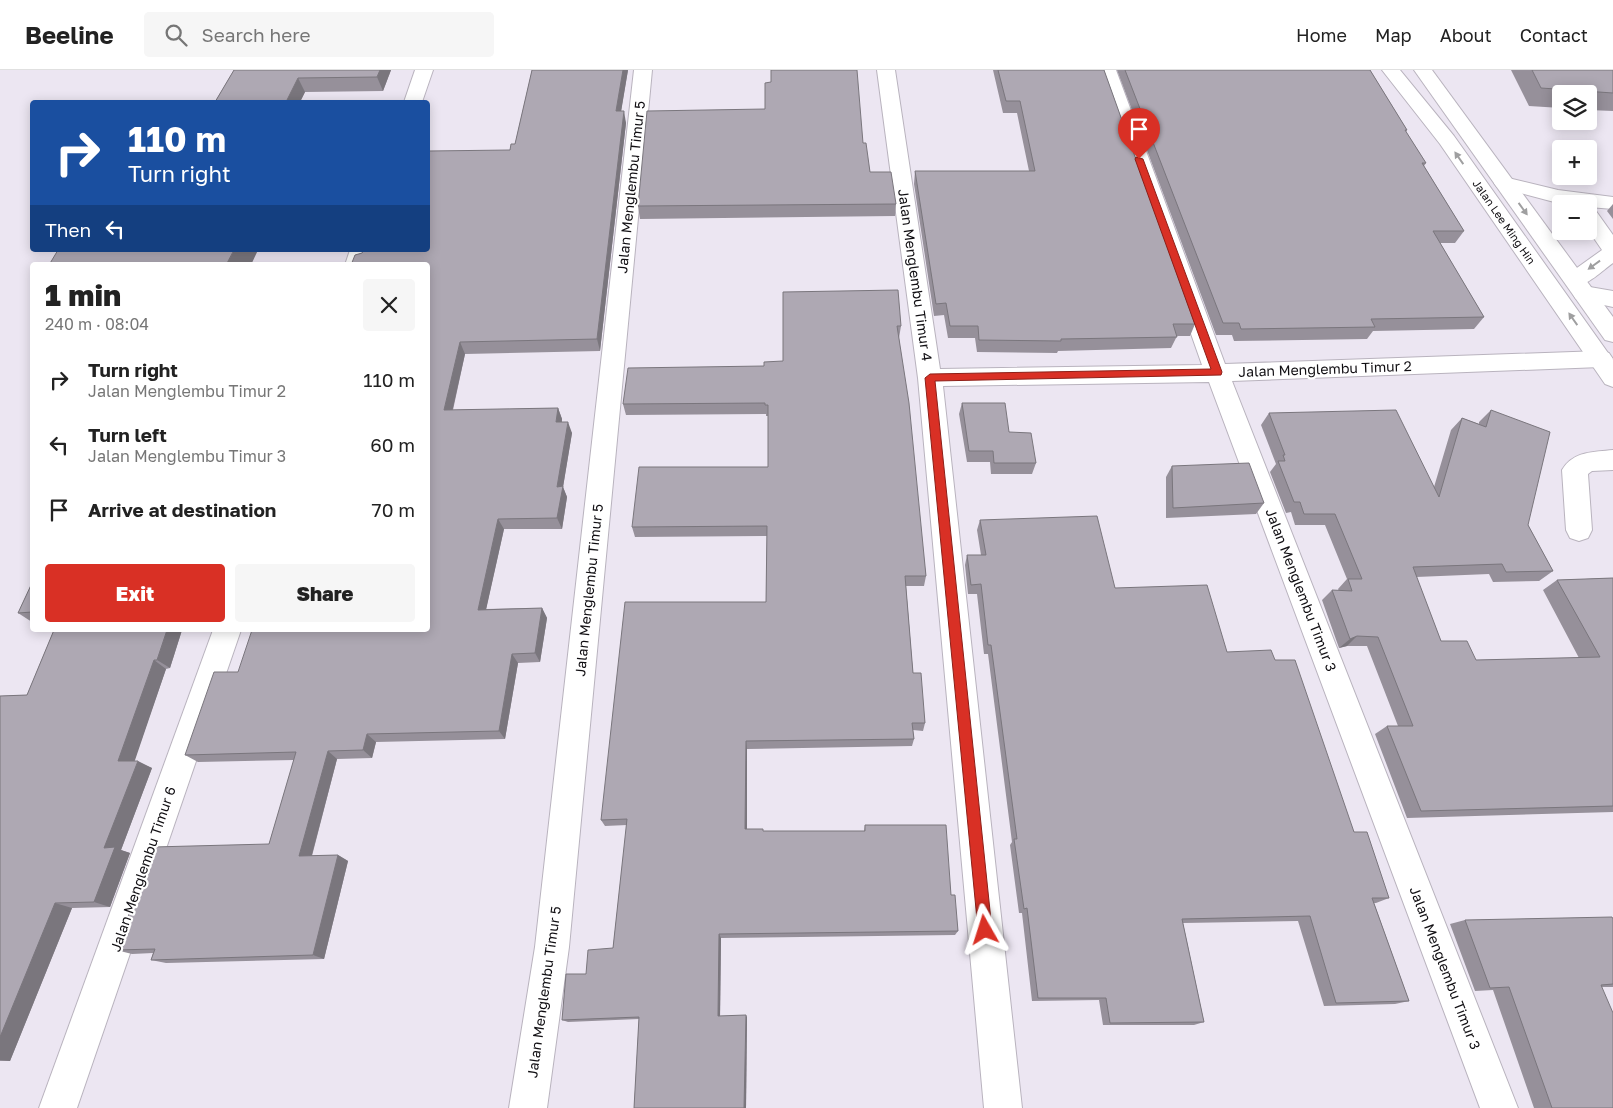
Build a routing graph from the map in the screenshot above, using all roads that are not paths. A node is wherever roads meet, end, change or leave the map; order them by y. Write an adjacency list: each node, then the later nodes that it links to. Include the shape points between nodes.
1 (424, 70): 7 (street)
2 (643, 70): 24 (street, Jalan Menglembu Timur 5, via 552,947)
3 (886, 70): 19 (street, Jalan Menglembu Timur 4)
4 (1107, 70): 18 (street, Jalan Menglembu Timur 3)
5 (1391, 70): 17 (street, Jalan Lee Ming Hin, one-way to 5, via 1447,140)
6 (1423, 70): 8 (street, Jalan Lee Ming Hin)
7 (414, 100)
8 (1504, 183): 9 (street); 14 (street, Jalan Lee Ming Hin, one-way to 14)
9 (1552, 197)
10 (1613, 203): 11 (street)
11 (1597, 205)
12 (1597, 228): 13 (street)
13 (1613, 251): 14 (street, one-way to 14)
14 (1580, 287): 15 (street); 16 (street, Jalan Lee Ming Hin)
15 (1613, 298)
16 (1613, 334)
17 (1607, 368): 18 (street, Jalan Menglembu Timur 2)
18 (1217, 372): 19 (street, Jalan Menglembu Timur 2); 26 (street, Jalan Menglembu Timur 3)
19 (930, 378): 25 (street, Jalan Menglembu Timur 4)
20 (1613, 460): 21 (street, via 1586,462 1575,470)
21 (1579, 530)
22 (226, 632): 23 (street, Jalan Menglembu Timur 6)
23 (58, 1108)
24 (528, 1108)
25 (1003, 1108)
26 (1499, 1108)

